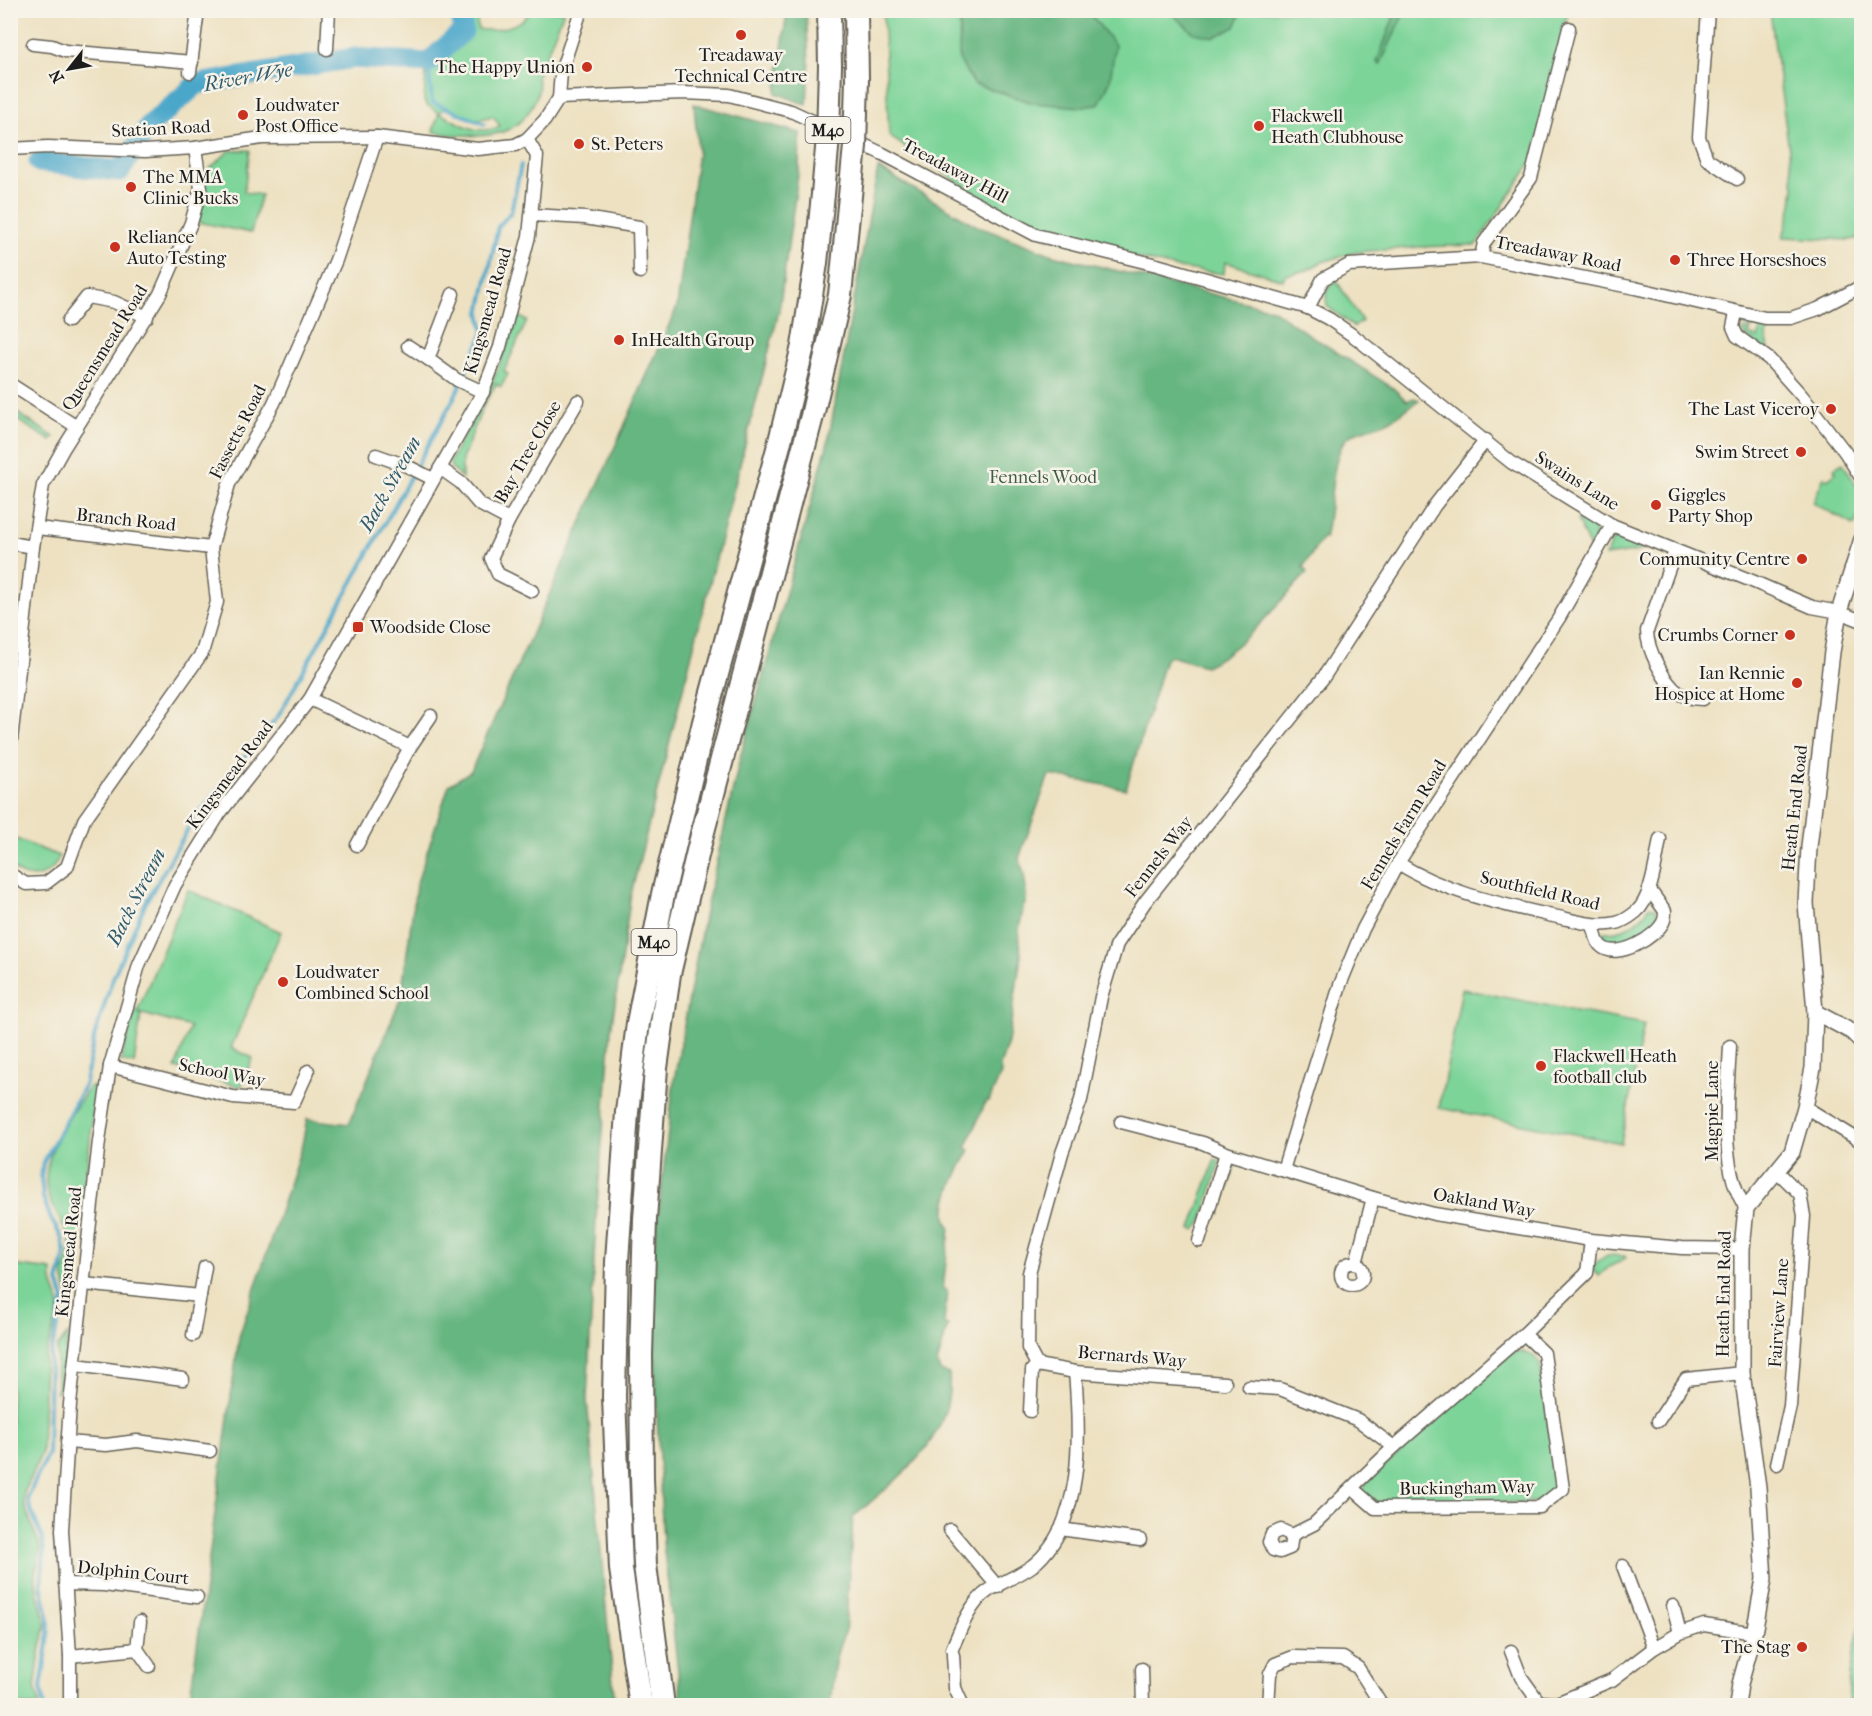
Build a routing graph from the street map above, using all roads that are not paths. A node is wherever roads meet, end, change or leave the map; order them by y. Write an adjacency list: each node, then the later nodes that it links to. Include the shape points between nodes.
1 (198, 10): 8 (street, via 191,67)
2 (330, 10): 9 (street)
3 (580, 10): 10 (street, via 561,72)
4 (829, 10): 114 (highway, M40, bridge, via 828,137 816,263 803,346 663,894 631,1078 618,1261 614,1397 621,1569)
5 (856, 10): 115 (highway, M40, bridge, via 855,146 840,295 810,428 699,847 669,974 656,1068 645,1219 642,1467 645,1565)
6 (1708, 10): 15 (street, via 1699,137 1707,159)
7 (1569, 28): 17 (street, via 1531,178 1484,243)
8 (33, 44)
9 (327, 49)
10 (560, 98): 12 (street); 21 (street, Treadaway Hill, via 729,95 791,111 884,154 1036,235)
11 (377, 137): 12 (street, Station Road, via 478,149 514,145); 13 (street, Station Road, via 262,138); 43 (street, Fassetts Road, via 336,260 274,403 230,484)
12 (526, 138): 16 (street, Kingsmead Road, via 537,156)
13 (195, 148): 14 (street, Station Road); 23 (street, Queensmead Road, via 201,188 191,223)
14 (10, 149)
15 (1737, 179)
16 (532, 215): 18 (street, via 639,227); 29 (street, Kingsmead Road, via 500,347)
17 (1481, 257): 21 (street, Treadaway Road, via 1349,265 1323,279); 22 (street, Treadaway Road)
18 (640, 272)
19 (1862, 286): 22 (street, Treadaway Road, via 1791,318)
20 (453, 294): 27 (street)
21 (1308, 308): 24 (street, Treadaway Hill)
22 (1737, 313): 36 (street, via 1733,327 1737,336 1769,359 1802,396)
23 (147, 317): 25 (street, via 114,302 87,297); 31 (street, Queensmead Road)
24 (1329, 320): 32 (street, Swains Lane)
25 (68, 321)
26 (408, 346): 27 (street)
27 (428, 359): 29 (street, via 457,380)
28 (10, 384): 31 (street)
29 (483, 392): 34 (street, Kingsmead Road)
30 (578, 400): 37 (street, Bay Tree Close)
31 (77, 427): 39 (street, Queensmead Road, via 43,485)
32 (1485, 440): 38 (street, Swains Lane, via 1512,463); 82 (street, Fennels Way, via 1435,505 1323,678 1145,902 1117,944 1101,997 1081,1100 1029,1273 1028,1348)
33 (376, 455): 35 (street)
34 (440, 468): 35 (street, Kingsmead Road); 37 (street, Bay Tree Close, via 461,483 479,504)
35 (433, 479): 48 (street, Kingsmead Road)
36 (1862, 479)
37 (509, 520): 45 (street, Bay Tree Close, via 491,558 498,574)
38 (1612, 525): 44 (street, Swains Lane); 55 (street, Fennels Farm Road, via 1559,618)
39 (37, 528): 42 (street, Queensmead Road); 43 (street, Branch Road)
40 (1862, 539): 46 (street, Heath End Road)
41 (10, 543): 42 (street)
42 (33, 547): 52 (street, Queensmead Road)
43 (211, 548): 56 (street, Fassetts Road, via 217,602 202,653 84,820 67,867 46,883 27,884)
44 (1675, 551): 46 (street, Swains Lane, via 1812,607); 49 (street, via 1649,624 1647,641 1674,689)
45 (532, 591)
46 (1839, 612): 47 (street, Swains Lane); 59 (street, Heath End Road, via 1809,848 1806,903)
47 (1862, 621)
48 (310, 699): 51 (street); 62 (street, Kingsmead Road, via 220,813 176,885 139,964)
49 (1702, 699)
50 (431, 716): 51 (street)
51 (410, 747): 54 (street)
52 (10, 749)
53 (1660, 839): 57 (street, Southfield Road)
54 (357, 845)
55 (1398, 863): 58 (street, Southfield Road, via 1492,903); 68 (street, Fennels Farm Road, via 1340,985)
56 (10, 874)
57 (1649, 889): 58 (street, Southfield Road, via 1637,911 1618,923); 58 (street, via 1665,911 1664,921 1636,945 1619,952 1609,951 1599,945)
58 (1593, 924)
59 (1815, 1012): 60 (street, via 1852,1032); 64 (street, Heath End Road, via 1813,1068)
60 (1862, 1042)
61 (1730, 1046): 71 (street, Magpie Lane, via 1730,1171 1737,1196)
62 (110, 1066): 63 (street, School Way, via 233,1097 294,1102); 77 (street, Kingsmead Road)
63 (309, 1071)
64 (1805, 1107): 66 (street); 69 (street, Heath End Road, via 1792,1152)
65 (1121, 1122): 67 (street, Oakland Way, via 1203,1143)
66 (1862, 1142)
67 (1226, 1153): 68 (street, Oakland Way); 73 (street)
68 (1283, 1170): 70 (street, Oakland Way)
69 (1778, 1172): 71 (street, Heath End Road); 93 (street, Fairview Lane, via 1800,1194 1804,1216 1790,1406)
70 (1373, 1198): 72 (street, Oakland Way, via 1434,1214); 75 (street)
71 (1746, 1208): 74 (street, Heath End Road)
72 (1591, 1240): 74 (street, Oakland Way); 79 (street, Buckingham Way, via 1587,1273)
73 (1199, 1241)
74 (1742, 1249): 84 (street, Heath End Road)
75 (1356, 1263)
76 (205, 1267): 78 (street)
77 (84, 1284): 78 (street); 81 (street, Kingsmead Road)
78 (200, 1296): 80 (street)
79 (1524, 1334): 91 (street, Buckingham Way); 94 (street, Buckingham Way, via 1544,1353 1563,1489 1540,1507 1375,1508)
80 (193, 1335)
81 (76, 1365): 85 (street); 90 (street, Kingsmead Road)
82 (1037, 1365): 83 (street, Bernards Way); 88 (street, via 1032,1370)
83 (1075, 1372): 86 (street, Bernards Way); 95 (street, via 1075,1483)
84 (1742, 1373): 89 (street, via 1686,1379); 106 (street, Heath End Road, via 1763,1541 1764,1579)
85 (183, 1379)
86 (1225, 1383)
87 (1249, 1387): 91 (street, via 1280,1389 1358,1420)
88 (1030, 1411)
89 (1658, 1421)
90 (67, 1442): 92 (street, via 106,1445 137,1441); 100 (street, Kingsmead Road, via 62,1530)
91 (1394, 1447): 94 (street, Buckingham Way)
92 (210, 1451)
93 (1777, 1464)
94 (1352, 1488): 97 (street, Buckingham Way, via 1314,1524)
95 (1060, 1529): 98 (street); 101 (street, via 1053,1545 1032,1566)
96 (950, 1530): 101 (street)
97 (1292, 1535)
98 (1140, 1540)
99 (1623, 1566): 107 (street)
100 (65, 1584): 102 (street, Dolphin Court); 110 (street, Kingsmead Road)
101 (998, 1587): 116 (street, via 987,1592 966,1617 952,1652 955,1688)
102 (197, 1597)
103 (1673, 1606): 105 (street)
104 (140, 1622): 108 (street)
105 (1680, 1633): 106 (street, via 1704,1625); 107 (street)
106 (1754, 1633): 120 (street, Heath End Road)
107 (1654, 1648): 109 (street, via 1611,1680 1557,1703 1539,1702 1521,1677)
108 (137, 1649): 110 (street); 111 (street)
109 (1511, 1652)
110 (70, 1656): 113 (street, Kingsmead Road)
111 (149, 1666)
112 (1142, 1669): 117 (street)
113 (70, 1706)
114 (641, 1706)
115 (663, 1706)
116 (963, 1706)
117 (1143, 1706)
118 (1268, 1706): 119 (street, via 1270,1674 1275,1664 1293,1657 1343,1658 1358,1668)
119 (1382, 1706)
120 (1737, 1706)

